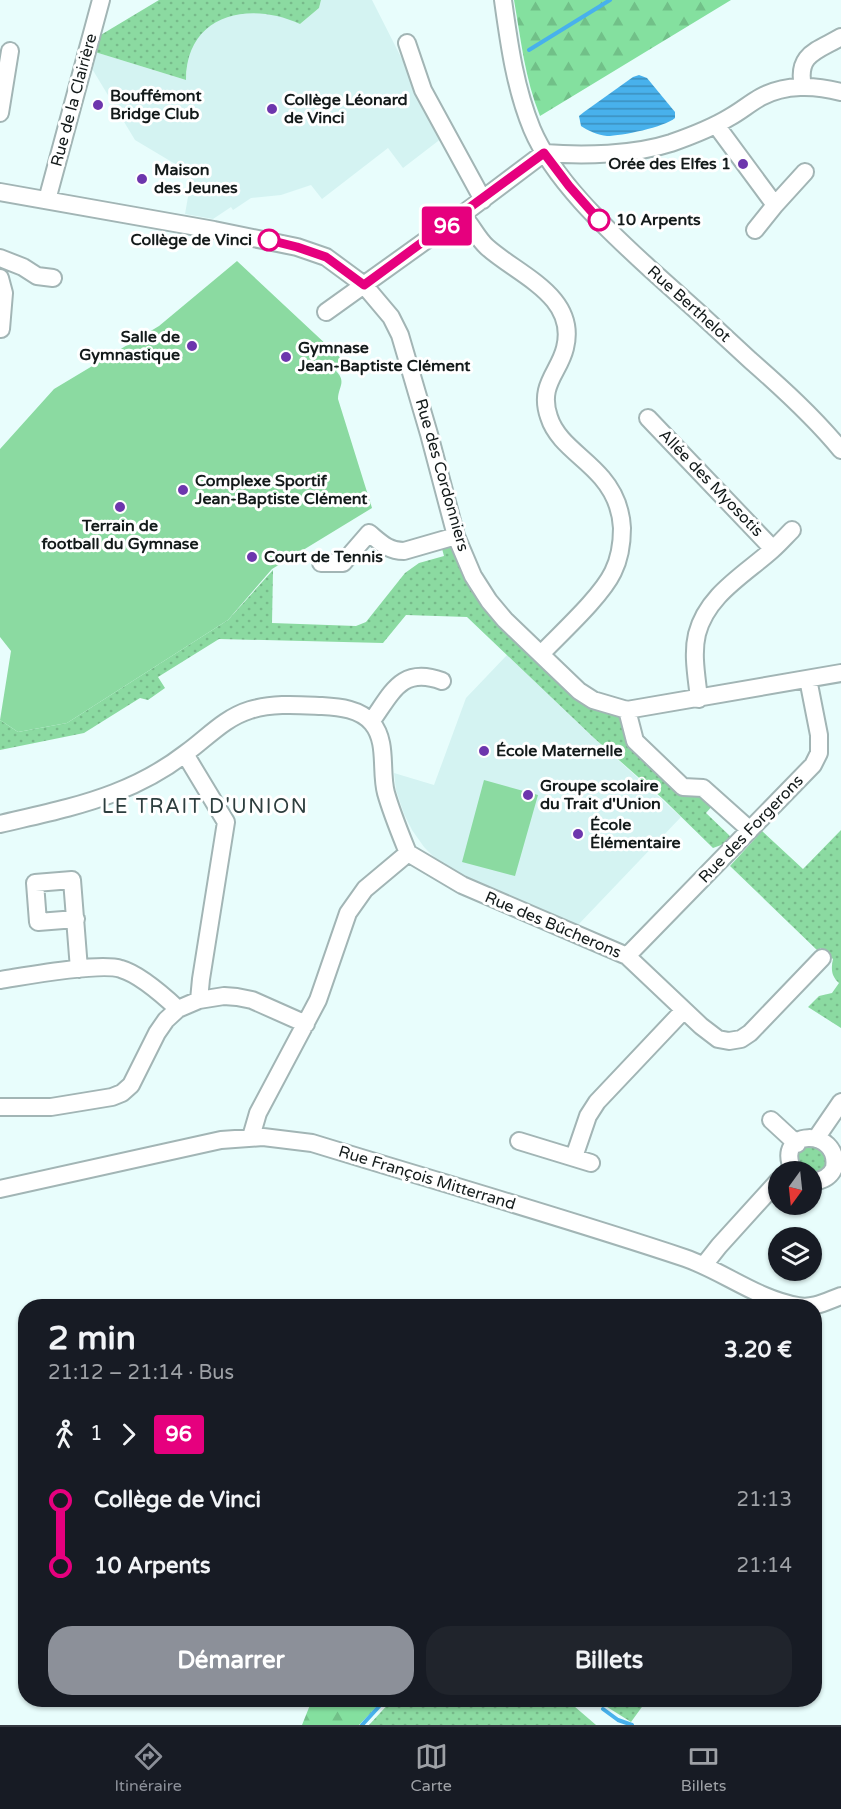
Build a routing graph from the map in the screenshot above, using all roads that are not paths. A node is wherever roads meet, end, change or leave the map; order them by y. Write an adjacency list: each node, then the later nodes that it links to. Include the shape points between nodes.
1 (101, 0): 15 (street, Rue de la Clairière)
2 (502, 0): 12 (street, Rue Berthelot, via 522,101)
3 (841, 37): 6 (street)
4 (407, 43): 16 (street, via 423,90)
5 (10, 51): 10 (street)
6 (807, 58): 7 (street, via 801,67); 9 (street)
7 (803, 87): 8 (street); 9 (street, via 789,87)
8 (841, 92)
9 (760, 97): 11 (street)
10 (0, 113)
11 (716, 125): 12 (street, via 648,149); 17 (street)
12 (544, 153): 16 (street); 27 (street, Rue Berthelot, via 603,225 785,392)
13 (805, 172): 17 (street)
14 (0, 193): 15 (street, Rue des Cordonniers)
15 (47, 200): 23 (street, Rue des Cordonniers, via 297,247 326,257)
16 (483, 200): 18 (street)
17 (775, 205): 19 (street)
18 (462, 215): 23 (street); 32 (street, via 481,241 548,292 564,315 565,349 550,377 546,396 548,417 556,432 603,478 616,499 621,520 622,540 612,574)
19 (755, 230)
20 (0, 258): 22 (street, via 37,276)
21 (0, 278): 25 (street, via 4,293)
22 (53, 278)
23 (364, 285): 24 (street); 29 (street, Rue des Cordonniers, via 390,317 405,348)
24 (326, 312)
25 (1, 329)
26 (648, 418): 30 (street, Allée des Myosotis)
27 (841, 450)
28 (792, 530): 30 (street)
29 (456, 536): 31 (street, via 396,551 369,532 343,563); 32 (street, Rue des Cordonniers, via 489,601)
30 (773, 549): 36 (street, via 726,588 705,615 697,635 695,657)
31 (321, 563)
32 (541, 654): 37 (street, Rue des Cordonniers, via 586,696)
33 (841, 673): 34 (street, Rue des Cordonniers)
34 (808, 679): 36 (street, Rue des Cordonniers); 41 (street, Rue des Forgerons, via 819,753 813,765)
35 (442, 681): 38 (street, via 427,675 408,678)
36 (699, 699): 37 (street, Rue des Cordonniers)
37 (627, 710): 41 (street, via 635,741 683,787 703,788)
38 (371, 722): 39 (street, via 343,707 264,707 218,726); 42 (street, via 381,741 393,818)
39 (185, 754): 40 (street, via 164,769 113,793); 48 (street, via 226,822)
40 (0, 824)
41 (750, 830): 44 (street, Rue des Forgerons)
42 (408, 853): 44 (street, Rue des Bûcherons, via 462,885); 51 (street, via 365,889 348,914)
43 (76, 920): 46 (street)
44 (627, 956): 50 (street, Rue des Bûcherons)
45 (822, 958): 50 (street, Rue des Bûcherons, via 741,1039 718,1039)
46 (79, 969): 47 (street); 49 (street, via 120,968)
47 (0, 980)
48 (199, 1000): 49 (street); 51 (street, via 224,996 252,1000)
49 (178, 1009): 53 (street, via 157,1033 131,1085 122,1093 51,1107)
50 (684, 1010): 59 (street, via 597,1102)
51 (306, 1024): 55 (street, via 258,1113)
52 (841, 1102): 56 (street)
53 (0, 1107)
54 (771, 1120): 58 (street)
55 (251, 1137): 63 (street, Rue François Mitterrand, via 189,1146); 65 (street, Rue François Mitterrand, via 312,1143)
56 (817, 1137): 58 (street); 62 (street, via 834,1150 836,1164)
57 (519, 1140): 59 (street)
58 (797, 1144): 60 (street)
59 (574, 1157): 61 (street)
60 (791, 1161)
61 (591, 1163)
62 (822, 1180)
63 (0, 1189)
64 (768, 1192): 65 (street)
65 (704, 1266): 67 (street, Rue François Mitterrand)
66 (841, 1296): 68 (street, Rue François Mitterrand)
67 (776, 1299)
68 (822, 1303)

